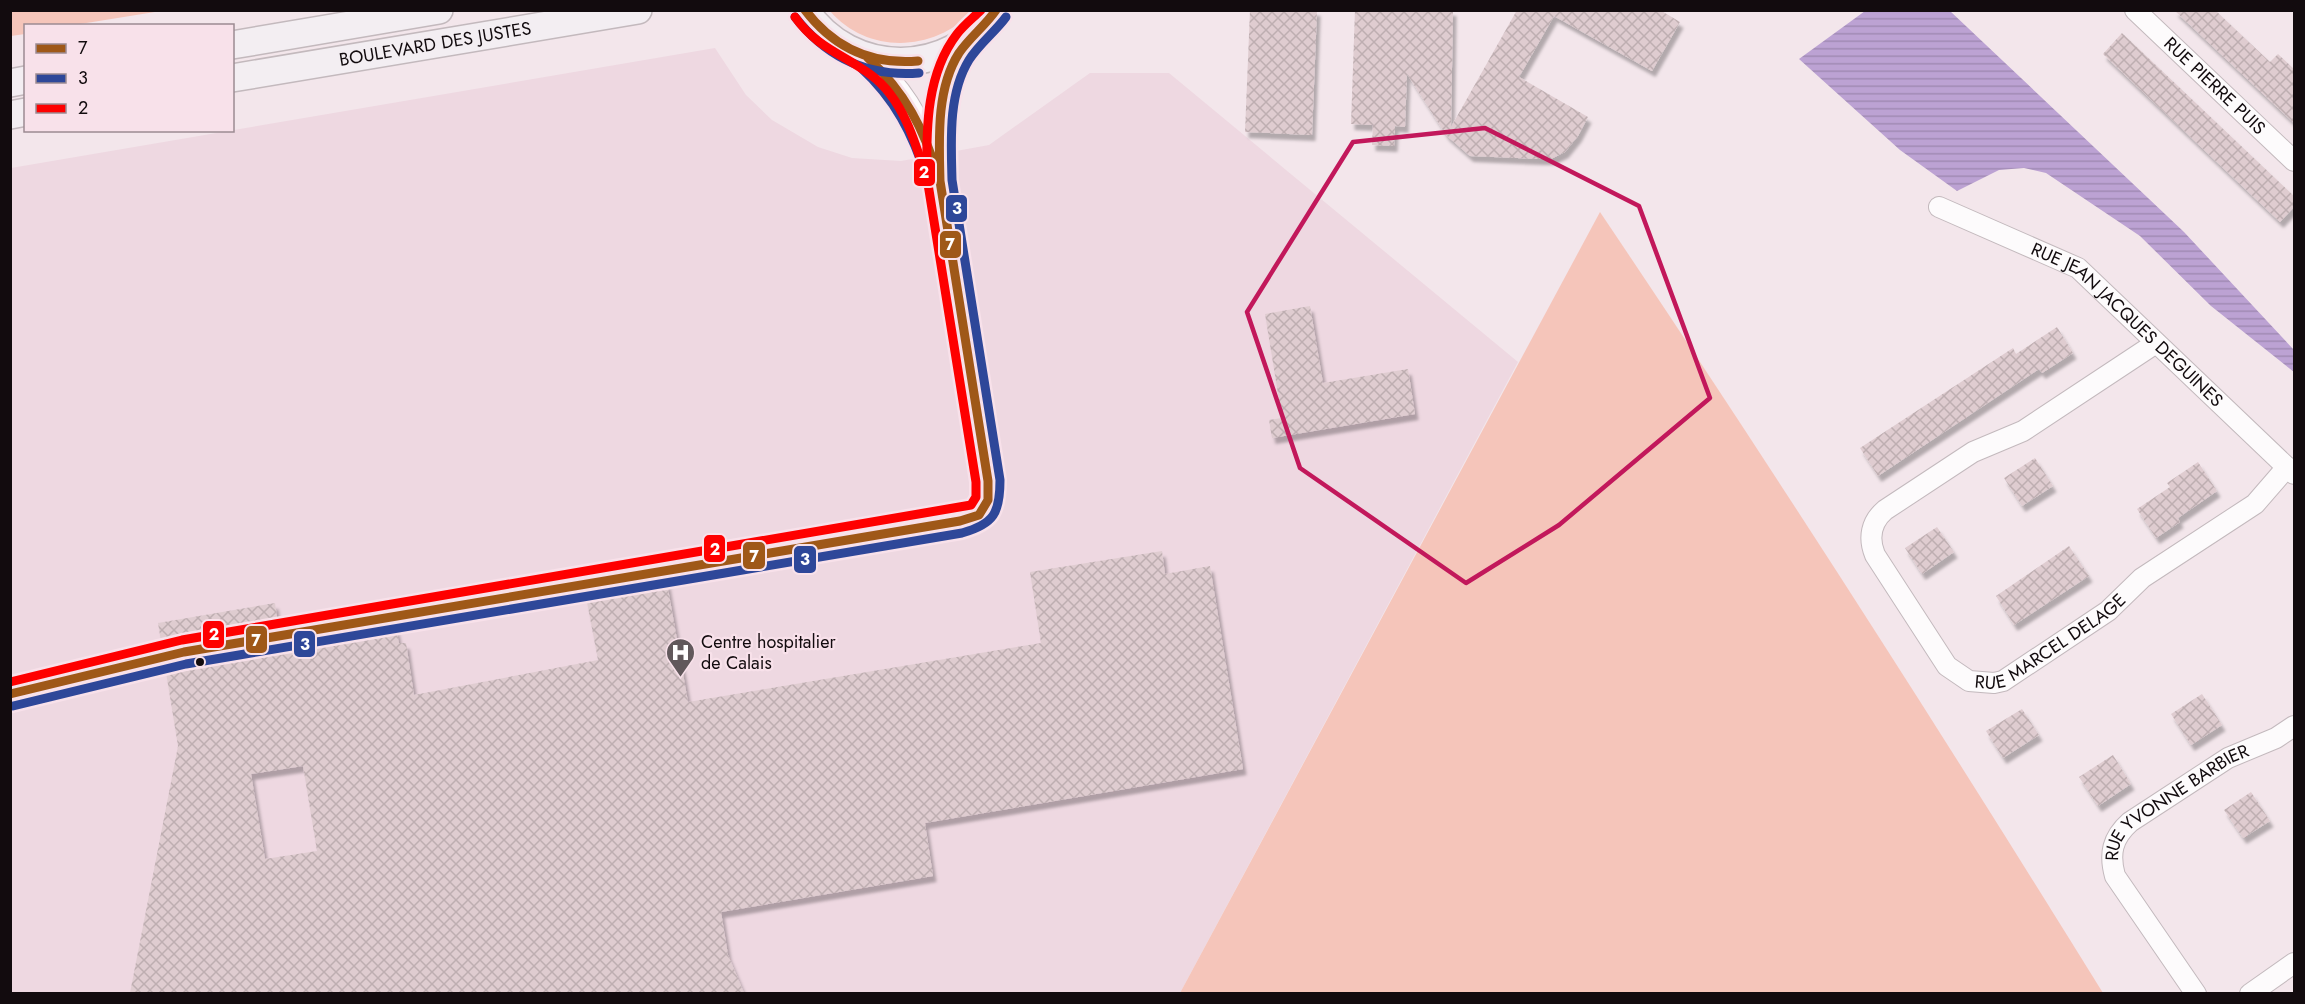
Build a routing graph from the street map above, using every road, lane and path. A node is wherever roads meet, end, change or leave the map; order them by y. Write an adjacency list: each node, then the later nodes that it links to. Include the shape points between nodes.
1 (439, 10): 7 (street, BOULEVARD DES JUSTES)
2 (638, 10): 9 (street, BOULEVARD DES JUSTES)
3 (996, 10): 6 (street)
4 (2135, 10): 10 (street, RUE PIERRE PUIS)
5 (805, 12): 8 (street, via 835,42)
6 (967, 41): 8 (street, via 925,60 890,62); 11 (street, via 943,103)
7 (234, 45)
8 (868, 58): 11 (street, via 897,85 913,107)
9 (234, 78)
10 (2295, 161)
11 (940, 181): 15 (street, via 988,481 985,509 979,515 960,520)
12 (1939, 207): 13 (street, RUE JEAN JACQUES DEGUINES, via 2078,268)
13 (2156, 343): 14 (street, RUE JEAN JACQUES DEGUINES); 14 (street, RUE MARCEL DELAGE, via 2023,431 1973,452 1877,520 1871,539 1875,555 1952,672 1975,683 2003,681 2108,611 2142,578 2255,504)
14 (2291, 471)
15 (665, 571)
16 (584, 585): 17 (street)
17 (280, 636)
18 (2295, 726): 20 (street, RUE YVONNE BARBIER, via 2228,758 2130,822 2114,842 2111,862 2115,876)
19 (2295, 963): 21 (street)
20 (2196, 993)
21 (2250, 993)

